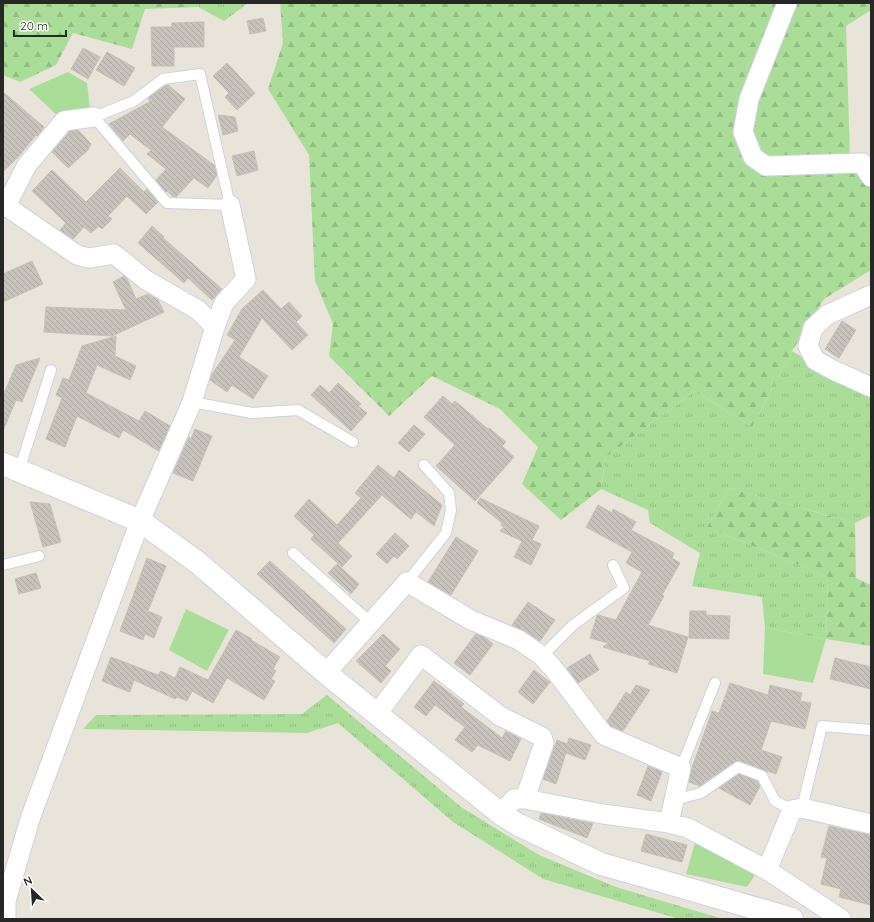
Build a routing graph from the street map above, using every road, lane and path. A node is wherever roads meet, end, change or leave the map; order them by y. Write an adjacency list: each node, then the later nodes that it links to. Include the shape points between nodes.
1 (787, 3): 3 (street, via 749,99 743,132 753,157 766,166)
2 (94, 118): 4 (lane, via 167,203); 4 (lane, via 134,101 163,78 200,74); 5 (street, via 64,121 27,166)
3 (868, 167)
4 (230, 205): 7 (street, via 246,279 224,303)
5 (5, 206): 7 (street, via 77,255 89,258 114,254 146,280 198,310)
6 (871, 295): 9 (street, via 827,315 813,328 808,346 815,360)
7 (215, 327): 10 (street)
8 (51, 370): 13 (lane)
9 (871, 387)
10 (192, 402): 11 (lane, via 252,413 298,410); 14 (street)
11 (353, 442)
12 (424, 465): 19 (lane, via 449,493 451,510 446,533)
13 (11, 468): 14 (street)
14 (140, 521): 22 (street, via 197,562); 34 (street, via 30,819 6,901)
15 (292, 553): 20 (lane)
16 (39, 556): 17 (lane)
17 (3, 565)
18 (613, 565): 21 (lane, via 624,588 573,625)
19 (407, 582): 20 (street); 21 (street, via 471,620 519,640)
20 (371, 623): 22 (street)
21 (542, 656): 26 (street, via 604,735)
22 (326, 673): 24 (street)
23 (715, 683): 26 (lane)
24 (377, 714): 27 (street, via 421,655 500,716 542,737 544,743); 30 (street)
25 (871, 730): 29 (lane, via 822,726)
26 (681, 768): 28 (street)
27 (525, 799): 30 (street, via 514,799); 31 (street)
28 (674, 800): 29 (lane, via 701,793 738,767 762,776 775,800); 31 (street)
29 (797, 809): 32 (street); 33 (street)
30 (501, 814): 35 (street, via 601,864)
31 (669, 823): 33 (street, via 688,828)
32 (871, 824)
33 (767, 870): 36 (street)
34 (6, 919)
35 (792, 919)
36 (841, 919)

